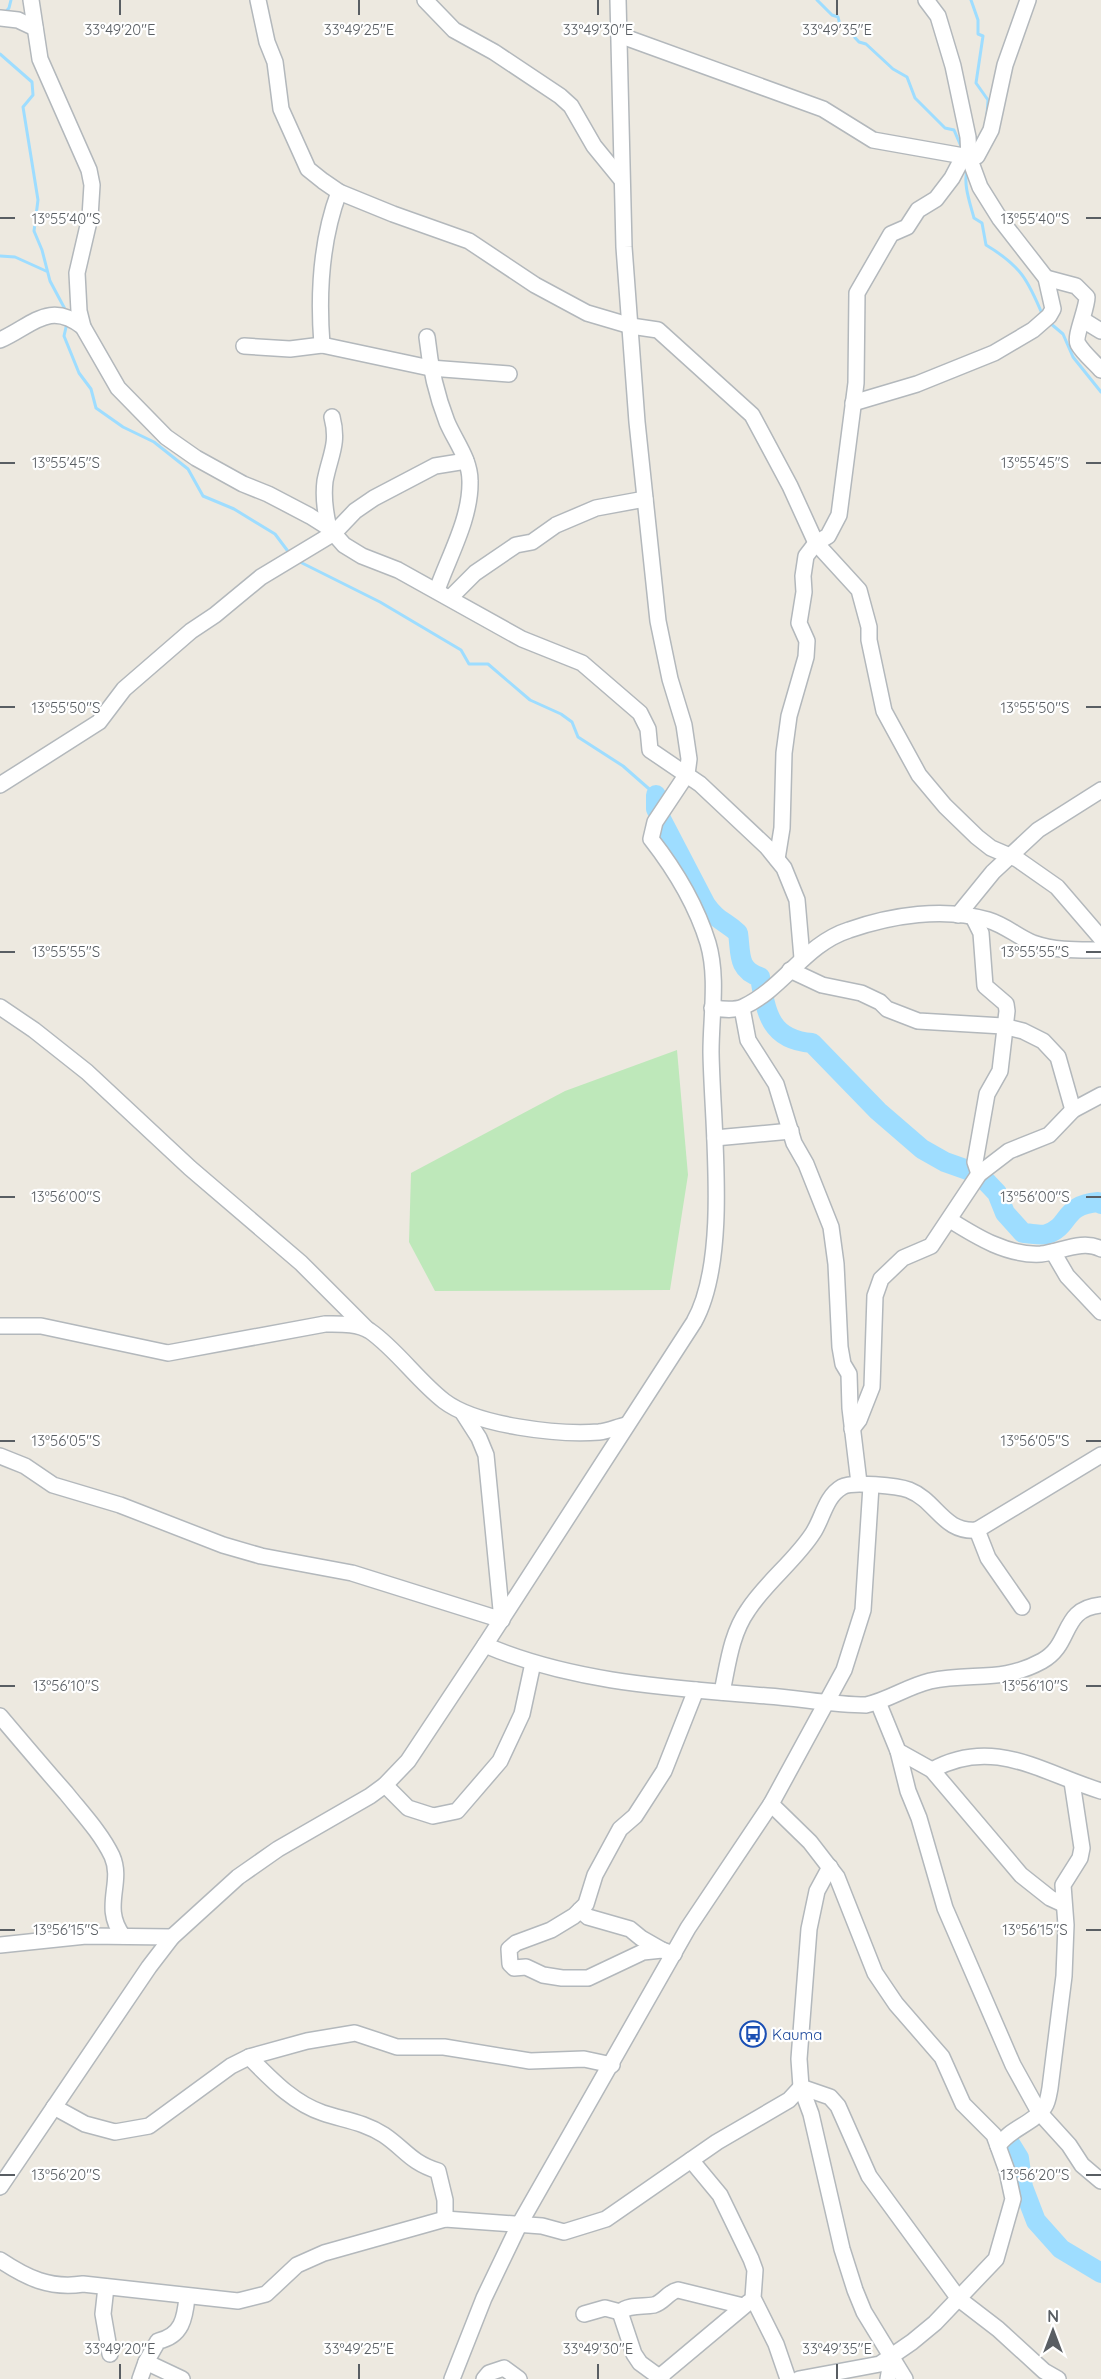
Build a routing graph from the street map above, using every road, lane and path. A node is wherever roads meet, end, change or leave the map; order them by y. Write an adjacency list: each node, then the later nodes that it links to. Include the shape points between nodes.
1 (30, 0): 8 (street)
2 (258, 0): 12 (street, via 275,62 281,109 308,169)
3 (425, 0): 11 (street, via 454,30 494,52 571,106 594,146)
4 (618, 0): 9 (street)
5 (926, 0): 10 (street, via 938,16 953,66 968,137)
6 (1028, 0): 10 (street, via 1005,65 988,138 977,156)
7 (0, 18): 8 (street, via 18,20)
8 (35, 28): 16 (street, via 40,59 92,185 88,230 77,273)
9 (619, 35): 10 (street, via 823,109 873,140); 11 (street)
10 (966, 157): 13 (street, via 1000,219); 25 (street, via 936,199 918,210 907,227 891,234 858,288)
11 (621, 180): 15 (street)
12 (339, 192): 15 (street, via 469,241 574,307); 20 (street, via 325,242)
13 (1046, 278): 14 (street, via 1076,286 1087,297); 25 (street, via 1052,300 1044,319 1033,330 994,353 917,384)
14 (1083, 320): 17 (street); 23 (street, via 1076,338 1078,344)
15 (631, 326): 28 (street); 30 (street, via 666,335 757,421)
16 (83, 327): 19 (street, via 67,317 48,314); 29 (street, via 118,388 166,437 219,471)
17 (1101, 331)
18 (428, 337): 22 (street)
19 (0, 340)
20 (322, 345): 21 (street, via 264,349); 22 (street)
21 (244, 346)
22 (430, 368): 24 (street); 27 (street, via 447,423)
23 (1101, 370)
24 (509, 374)
25 (853, 403): 30 (street, via 838,515 828,536)
26 (332, 417): 29 (street, via 335,449 324,497)
27 (466, 461): 29 (street, via 435,466 397,484); 31 (street, via 471,483 467,510)
28 (645, 499): 31 (street, via 596,508 556,525 532,542 516,545); 32 (street, via 658,621 688,743)
29 (332, 530): 31 (street, via 344,545 362,556); 33 (street, via 261,577 191,631 124,688 99,722)
30 (816, 543): 35 (street, via 860,590 884,711 904,751 945,806 977,837); 36 (street, via 806,556 803,576 799,623 807,641 806,657 789,716)
31 (443, 594): 32 (street, via 522,639 582,663 640,713 648,729 650,750 666,764)
32 (687, 774): 36 (street); 43 (street, via 659,815 651,839 680,879 708,942)
33 (0, 785)
34 (1101, 790): 35 (street, via 1038,830)
35 (1008, 856): 37 (street); 38 (street, via 1057,887)
36 (777, 859): 40 (street, via 797,900)
37 (965, 916): 39 (street, via 990,921 1049,947); 40 (street, via 909,916 849,930 832,936); 45 (street, via 981,933 985,986 1006,1004)
38 (1101, 938)
39 (1101, 951)
40 (802, 958): 41 (street)
41 (790, 970): 44 (street); 45 (street, via 822,985 861,993 918,1021)
42 (0, 1007): 56 (street, via 87,1072 190,1168 301,1263)
43 (712, 1008): 44 (street); 49 (street)
44 (742, 1008): 48 (street, via 748,1040 776,1084)
45 (1004, 1026): 47 (street, via 1043,1041 1058,1057); 50 (street, via 1000,1071 987,1094 975,1162)
46 (1101, 1095): 47 (street)
47 (1073, 1110): 50 (street, via 1049,1135 1010,1151)
48 (791, 1131): 49 (street); 59 (street, via 831,1227 840,1347 849,1374)
49 (715, 1138): 58 (street, via 714,1241 707,1296)
50 (979, 1174): 51 (street)
51 (950, 1220): 53 (street, via 997,1245 1039,1254); 59 (street, via 930,1246 903,1258 881,1279 875,1296 872,1387)
52 (1101, 1249): 53 (street, via 1083,1246)
53 (1053, 1252): 54 (street, via 1066,1276)
54 (1101, 1312)
55 (0, 1326): 56 (street, via 40,1326 168,1353 325,1324)
56 (369, 1331): 57 (street, via 444,1401)
57 (463, 1413): 58 (street, via 518,1426 578,1432); 66 (street, via 479,1437 488,1467)
58 (626, 1425): 66 (street)
59 (852, 1429): 62 (street)
60 (1101, 1455): 63 (street)
61 (0, 1456): 66 (street, via 25,1466 53,1485 120,1505 223,1545 352,1573)
62 (865, 1484): 63 (street, via 909,1490 952,1526 964,1531); 70 (street, via 843,1486 832,1496 813,1532 748,1608 733,1642); 71 (street, via 863,1610 844,1670)
63 (977, 1530): 65 (street, via 988,1558)
64 (1101, 1605): 72 (street, via 1087,1606 1076,1613 1055,1652 1019,1672 945,1678 908,1686)
65 (1022, 1606)
66 (502, 1620): 67 (street)
67 (485, 1646): 68 (street); 77 (street, via 408,1761)
68 (532, 1663): 69 (street, via 594,1677); 77 (street, via 522,1714 500,1761 457,1811 433,1815 408,1808)
69 (696, 1690): 70 (street); 82 (street, via 664,1771 640,1808 620,1829)
70 (722, 1692): 71 (street)
71 (828, 1701): 72 (street, via 853,1705); 79 (street)
72 (878, 1702): 74 (street)
73 (0, 1716): 83 (street, via 92,1825 111,1854 115,1870 112,1913 114,1925)
74 (898, 1751): 75 (street); 91 (street, via 945,1908 1013,2065)
75 (932, 1770): 76 (street, via 967,1757 1002,1757 1043,1767); 81 (street, via 1021,1875)
76 (1072, 1782): 78 (street); 81 (street, via 1082,1848 1063,1885)
77 (385, 1785): 84 (street, via 238,1877)
78 (1100, 1793)
79 (771, 1804): 80 (street); 86 (street)
80 (830, 1867): 89 (street, via 817,1891 809,1929 799,2059); 92 (street, via 844,1892 875,1973 896,2004 931,2041 963,2104 994,2135)
81 (1064, 1904): 91 (street, via 1060,2010 1050,2088 1046,2106)
82 (580, 1910): 86 (street, via 588,1917 630,1929); 86 (street, via 551,1930 516,1943 509,1949 510,1965 543,1975 588,1978 643,1952)
83 (123, 1936): 84 (street); 85 (street)
84 (172, 1937): 90 (street)
85 (0, 1945)
86 (668, 1952): 88 (street)
87 (249, 2057): 88 (street, via 355,2033 397,2047 444,2047 530,2061 584,2059); 90 (street, via 149,2126 115,2132 85,2124); 96 (street, via 303,2105 370,2127 412,2161 438,2171)
88 (612, 2065): 97 (street)
89 (801, 2087): 93 (street, via 782,2105); 101 (street, via 830,2097 838,2106 869,2176); 106 (street, via 855,2290)
90 (54, 2107): 95 (street)
91 (1039, 2112): 92 (street, via 1004,2136); 94 (street, via 1082,2165)
92 (998, 2146): 101 (street, via 1011,2184 1012,2211 996,2259)
93 (692, 2160): 97 (street, via 606,2219 564,2232); 102 (street, via 720,2195 751,2259 756,2282)
94 (1101, 2181)
95 (0, 2187)
96 (445, 2219): 97 (street); 100 (street, via 309,2259 286,2273 266,2294 249,2300)
97 (519, 2225): 111 (street)
98 (0, 2260): 99 (street, via 26,2277 48,2284)
99 (106, 2287): 100 (street); 105 (street, via 103,2314)
100 (187, 2297): 107 (street, via 186,2315 178,2332 158,2341)
101 (959, 2299): 106 (street); 118 (street)
102 (748, 2302): 103 (street, via 678,2290 656,2304 624,2308); 108 (street); 114 (street, via 776,2344)
103 (620, 2312): 104 (street, via 605,2308); 108 (street, via 634,2354)
104 (584, 2314)
105 (110, 2354)
106 (892, 2356): 115 (street, via 880,2364); 116 (street); 117 (street)
107 (146, 2361): 109 (street); 110 (street)
108 (659, 2378)
109 (140, 2379)
110 (182, 2379)
111 (452, 2379)
112 (484, 2379): 113 (street, via 504,2368)
113 (519, 2379)
114 (788, 2379)
115 (799, 2379)
116 (888, 2379)
117 (904, 2379)
118 (1058, 2379)

